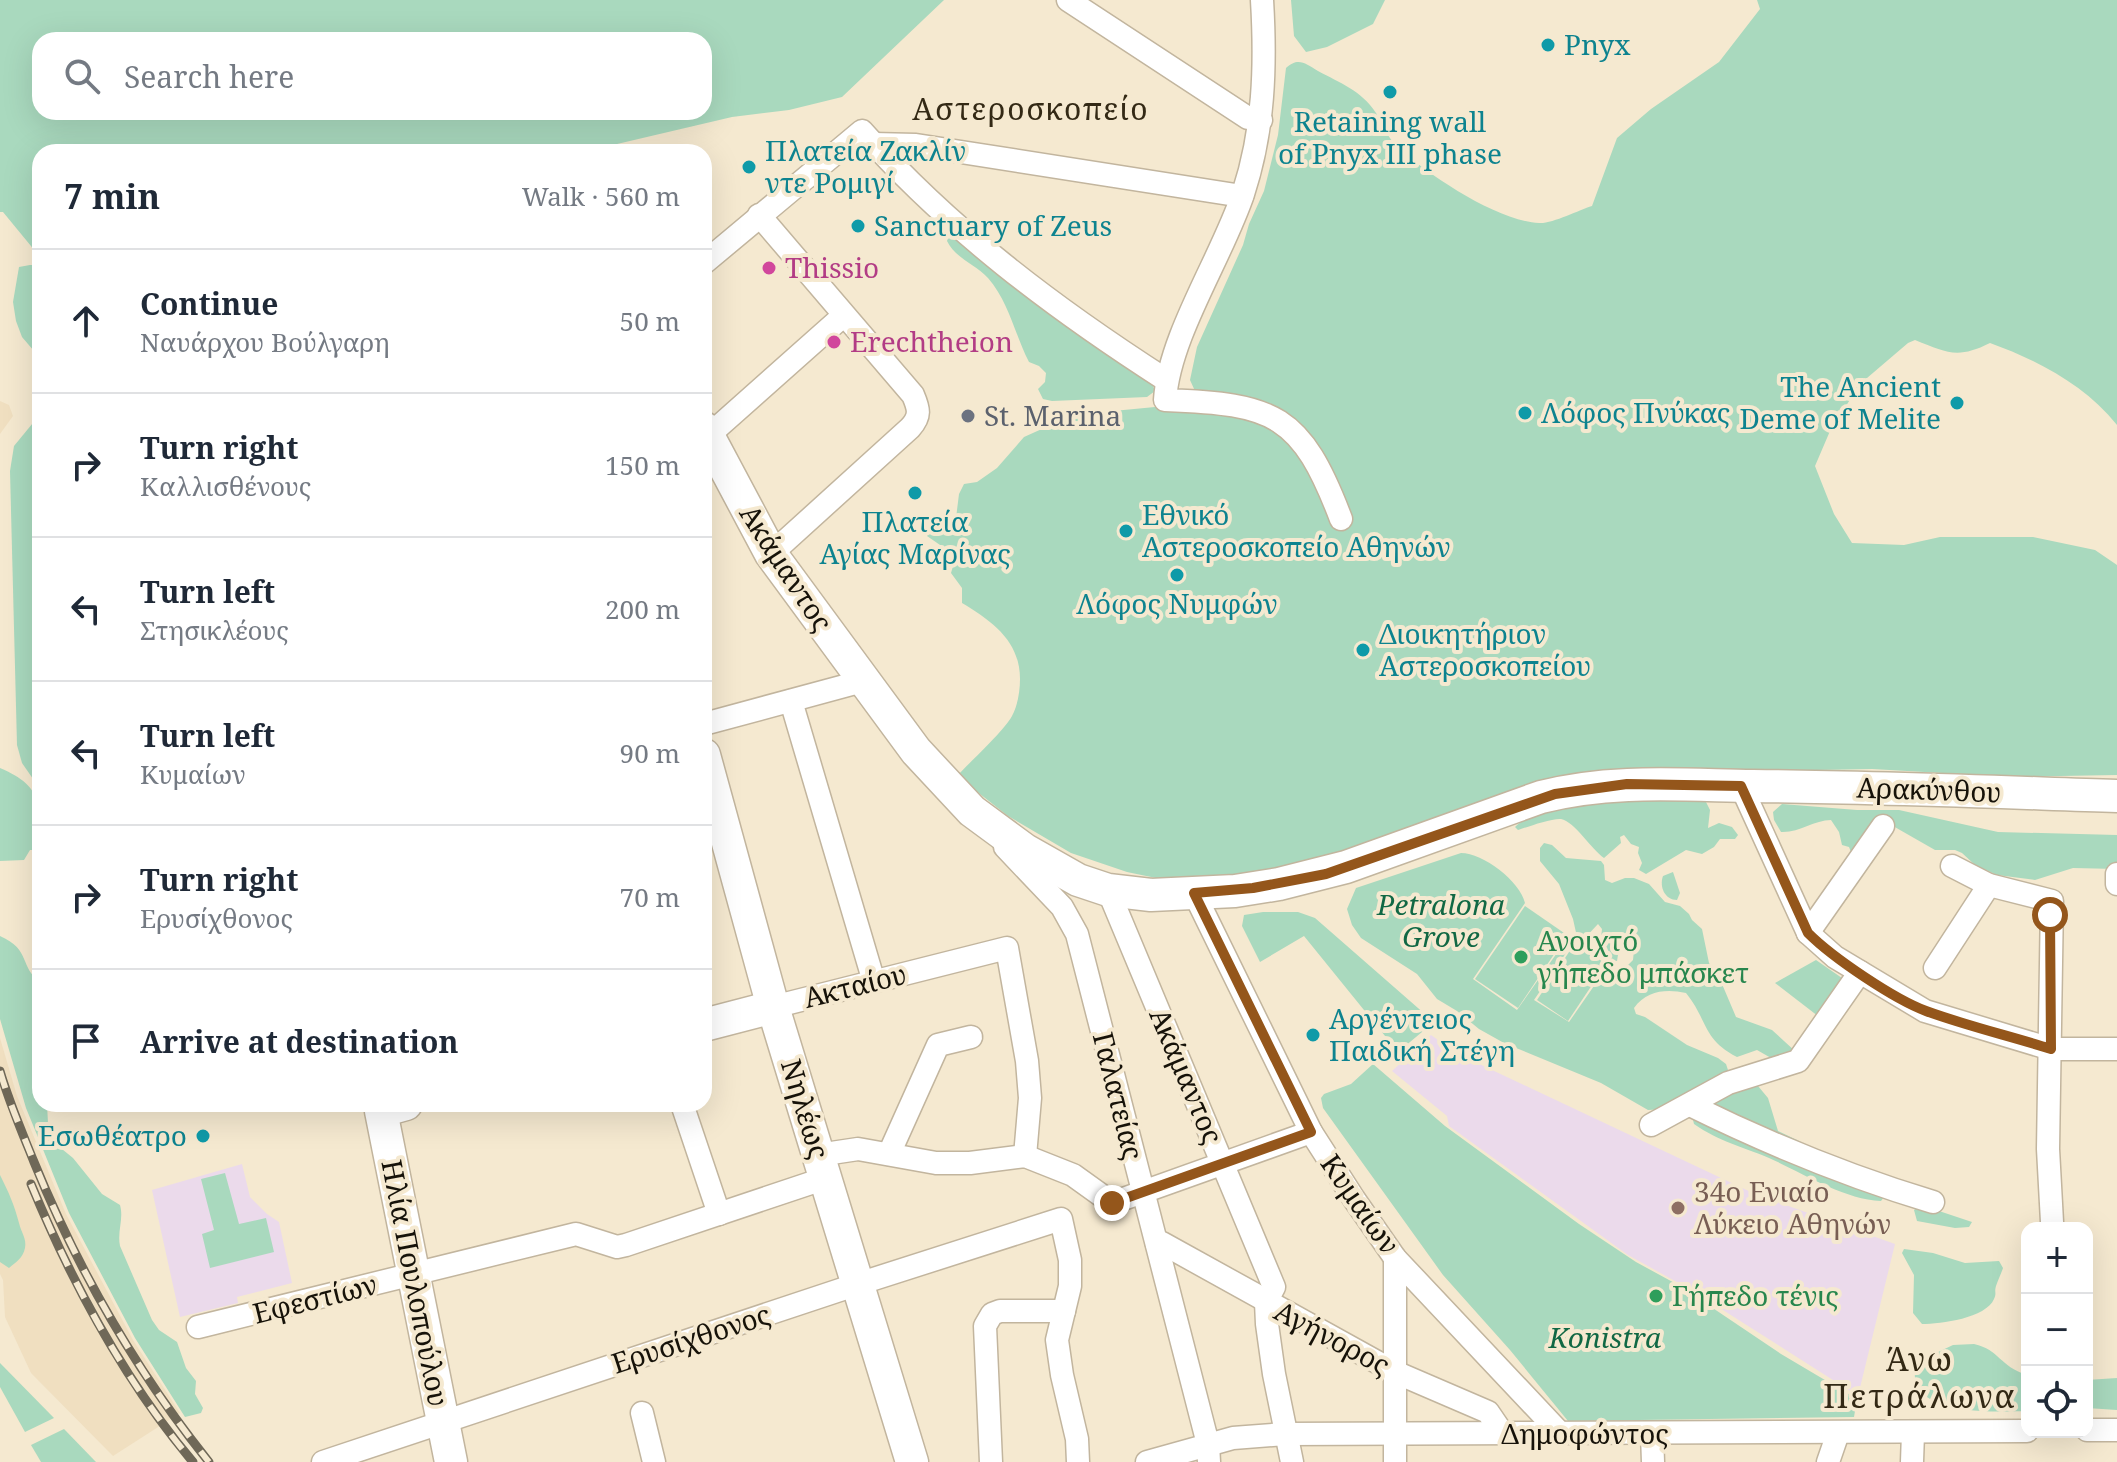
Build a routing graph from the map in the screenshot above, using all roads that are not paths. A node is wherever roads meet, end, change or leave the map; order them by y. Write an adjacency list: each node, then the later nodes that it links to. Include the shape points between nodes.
1 (1068, 0): 3 (street, via 1248,118)
2 (1262, 0): 3 (street)
3 (1261, 120): 5 (street)
4 (867, 138): 5 (street); 6 (street); 9 (street, via 962,232)
5 (1242, 196): 9 (street, via 1182,337)
6 (759, 215): 7 (street); 8 (street)
7 (712, 256)
8 (843, 316): 10 (street); 13 (street, via 913,395 918,418)
9 (1166, 390): 12 (street, via 1237,406 1290,428 1320,469)
10 (712, 427)
11 (712, 443): 13 (street, Ακάμαντος)
12 (1341, 519)
13 (771, 554): 14 (street, Ακάμαντος)
14 (863, 681): 15 (street); 20 (street, Ακάμαντος, via 916,751)
15 (791, 701): 16 (street); 32 (street)
16 (712, 722)
17 (712, 784): 33 (street, Νηλέως)
18 (1741, 786): 19 (street, Αρακύνθου); 27 (street, Αρακύνθου, via 1627,784 1564,792 1326,874); 28 (street)
19 (2117, 796)
20 (972, 811): 26 (street, Ακάμαντος, via 1025,850 1078,880); 29 (street, Ακάμαντος, via 1062,907)
21 (1883, 826): 28 (street)
22 (1952, 866): 25 (street)
23 (2117, 874): 24 (street)
24 (2117, 884)
25 (1989, 885): 30 (street); 36 (street, via 2052,901)
26 (1108, 890): 27 (street, Αρακύνθου); 45 (street, Ακάμαντος)
27 (1194, 893): 42 (street, Κυμαίων)
28 (1808, 933): 31 (street)
29 (1077, 934): 47 (street, Γαλατείας)
30 (1935, 968)
31 (1860, 972): 36 (street, via 1925,1011); 38 (street, via 1798,1061 1728,1083)
32 (874, 982): 33 (street, Ακταίου); 44 (street, Ακταίου, via 1007,948 1027,1061)
33 (773, 1007): 34 (street, Ακταίου); 46 (street, Νηλέως)
34 (712, 1023)
35 (971, 1037): 43 (street, via 938,1045)
36 (2051, 1049): 37 (street); 50 (street)
37 (2117, 1049)
38 (1690, 1105): 41 (street); 48 (street)
39 (390, 1112): 53 (street, Ηλία Πουλοπούλου)
40 (685, 1112): 49 (street)
41 (1651, 1125)
42 (1311, 1132): 45 (street); 52 (street, Κυμαίων)
43 (889, 1154): 44 (street, via 936,1163); 46 (street, via 858,1149)
44 (1025, 1156): 47 (street, via 1073,1175 1112,1203)
45 (1223, 1164): 47 (street); 55 (street, Ακάμαντος, via 1274,1287)
46 (822, 1167): 49 (street); 54 (street, Νηλέως)
47 (1143, 1193): 51 (street, Γαλατείας)
48 (1933, 1202)
49 (719, 1214): 53 (street, Εφεστίων, via 617,1247 576,1234)
50 (2052, 1222)
51 (1157, 1244): 55 (street, Αγήνορος); 71 (street, Γαλατείας)
52 (1395, 1258): 58 (street); 64 (street, Κυμαίων)
53 (414, 1275): 57 (street, Εφεστίων); 60 (street, Ηλία Πουλοπούλου)
54 (858, 1284): 56 (street, Ερυσίχθονος, via 1061,1219 1070,1260); 60 (street, Ερυσίχθονος); 75 (street, Νηλέως)
55 (1266, 1302): 58 (street, Αγήνορος); 67 (street, Ακάμαντος)
56 (1064, 1311): 76 (street, via 1000,1311 985,1326); 77 (street, via 1057,1340)
57 (198, 1327)
58 (1395, 1372): 68 (street, Αγήνορος, via 1488,1412); 70 (street)
59 (642, 1413): 74 (street)
60 (443, 1420): 72 (street, Ερυσίχθονος); 73 (street, Ηλία Πουλοπούλου)
61 (2093, 1430): 62 (street)
62 (2117, 1430)
63 (2021, 1431): 66 (street, Δημοφώντος)
64 (1560, 1433): 68 (street, Δημοφώντος); 69 (street, Δημοφώντος)
65 (1838, 1433): 66 (street, Δημοφώντος); 69 (street, Δημοφώντος); 82 (street)
66 (1913, 1433): 83 (street)
67 (1285, 1434): 70 (street, Δημοφώντος); 71 (street, Δημοφώντος, via 1233,1438); 79 (street, Ακάμαντος)
68 (1503, 1434): 70 (street, Δημοφώντος)
69 (1652, 1434): 81 (street)
70 (1395, 1435): 80 (street)
71 (1208, 1453): 78 (street, Δημοφώντος)
72 (323, 1462)
73 (451, 1462)
74 (654, 1462)
75 (912, 1462)
76 (991, 1462)
77 (1078, 1462)
78 (1147, 1462)
79 (1292, 1462)
80 (1395, 1462)
81 (1653, 1462)
82 (1828, 1462)
83 (1912, 1462)

